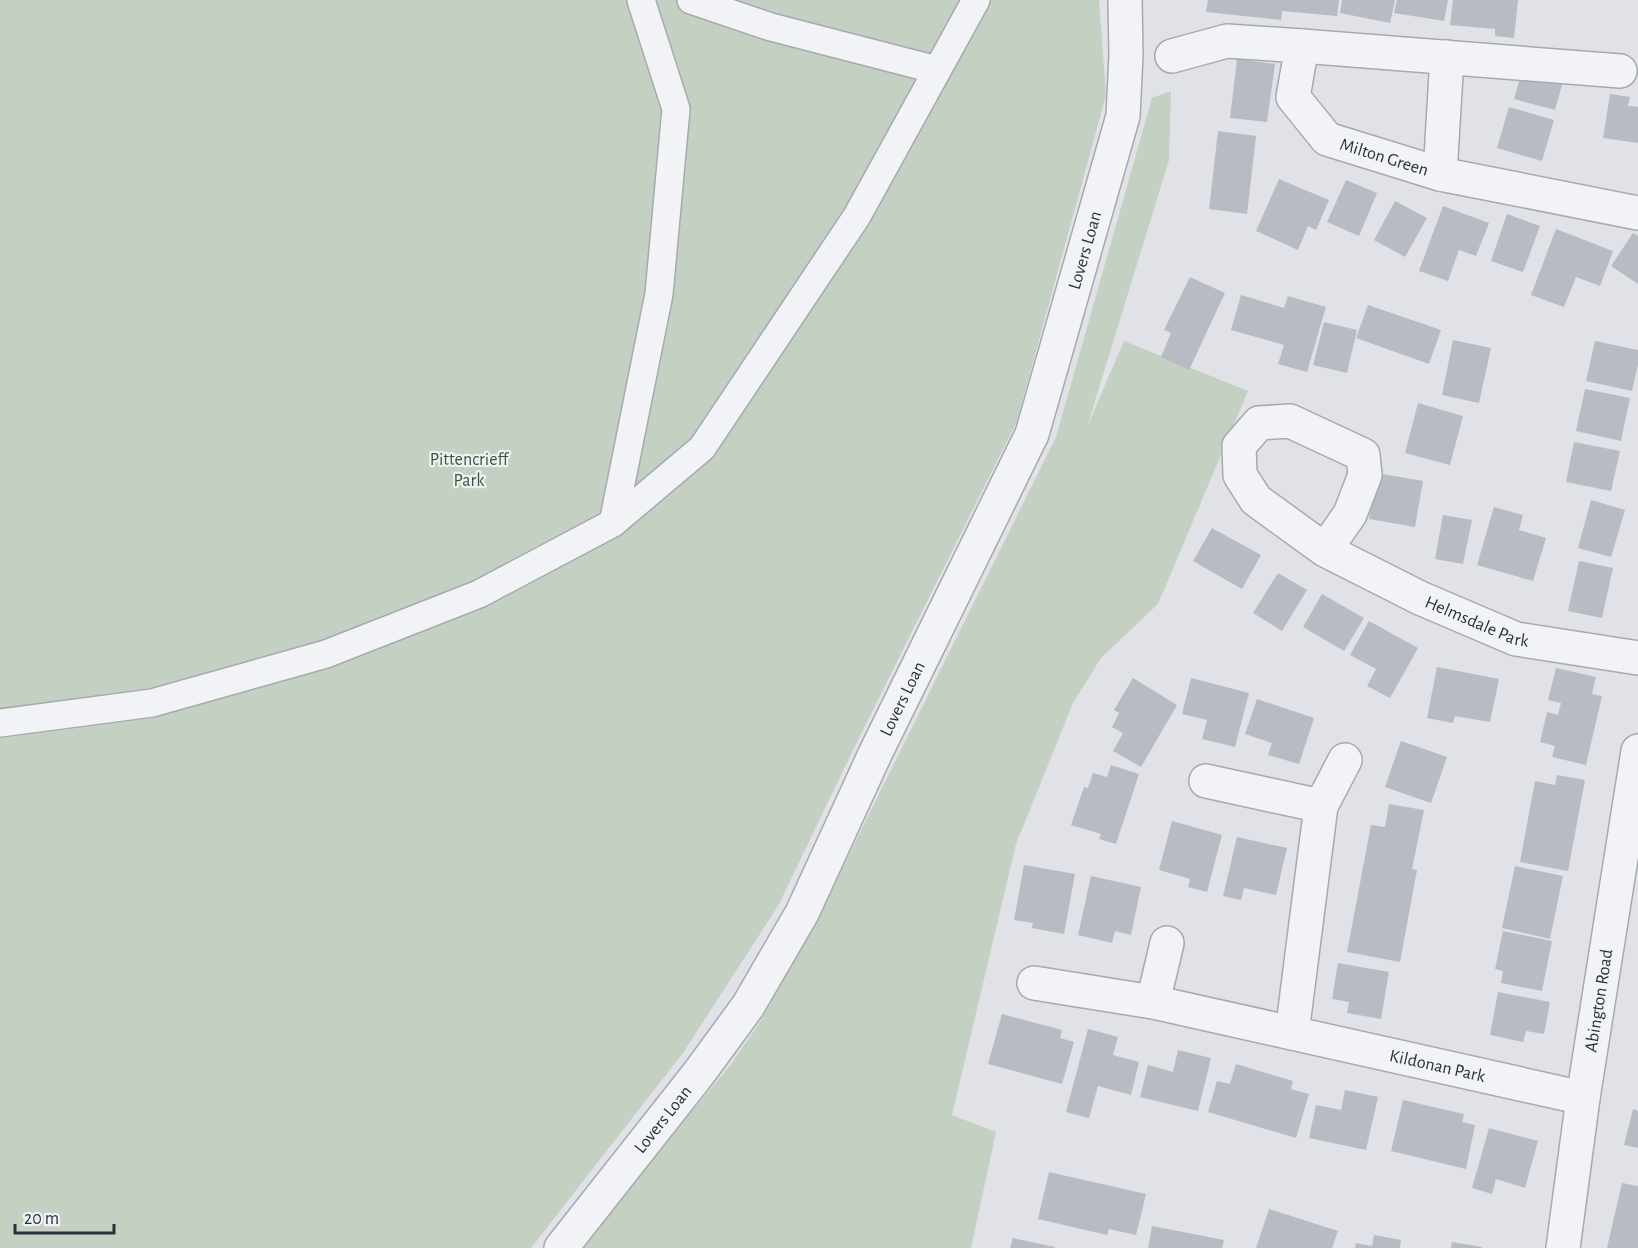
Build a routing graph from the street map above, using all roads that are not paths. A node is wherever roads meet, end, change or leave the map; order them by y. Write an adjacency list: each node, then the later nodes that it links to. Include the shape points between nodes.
1 (641, 0): 12 (street, via 676,109 659,294)
2 (691, 0): 8 (street, via 771,27)
3 (976, 0): 8 (street)
4 (1125, 0): 25 (street, Lovers Loan, via 1123,116 1032,434 875,754 802,913 748,1006)
5 (1302, 46): 6 (street, via 1227,41); 7 (street); 10 (street, Milton Green, via 1293,96 1328,139)
6 (1172, 56)
7 (1447, 57): 9 (street); 10 (street, Milton Green)
8 (937, 70): 12 (street, via 857,216 702,448)
9 (1629, 71)
10 (1440, 174): 11 (street, Milton Green)
11 (1638, 213)
12 (613, 523): 15 (street, via 479,594 326,654 152,703)
13 (1325, 550): 14 (street, Helmsdale Park, via 1420,598 1516,639)
14 (1638, 658)
15 (0, 723)
16 (1638, 752): 24 (street, Abington Road)
17 (1345, 760): 19 (street)
18 (1206, 781): 19 (street)
19 (1321, 806): 23 (street)
20 (1167, 943): 22 (street)
21 (1034, 983): 22 (street, Kildonan Park)
22 (1153, 1002): 23 (street, Kildonan Park)
23 (1292, 1033): 24 (street, Kildonan Park)
24 (1583, 1098): 26 (street, Abington Road)
25 (561, 1248)
26 (1563, 1248)

